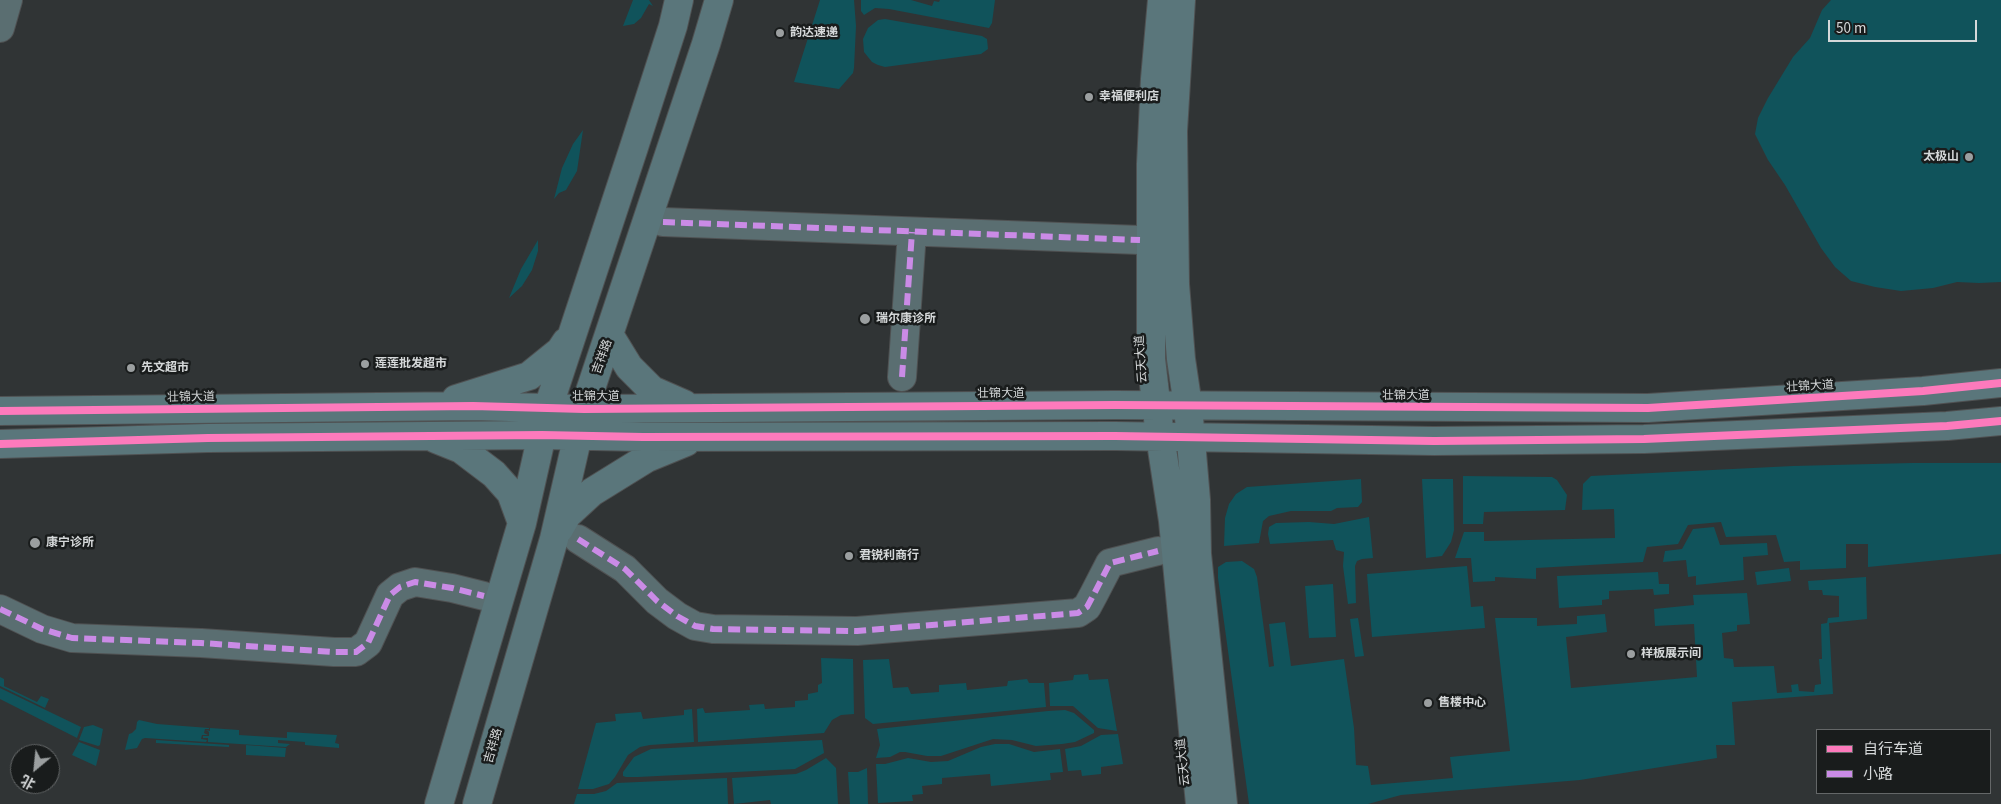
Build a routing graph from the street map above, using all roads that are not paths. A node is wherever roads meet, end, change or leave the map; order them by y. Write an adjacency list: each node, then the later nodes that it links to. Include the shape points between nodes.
1 (8, 0): 6 (street)
2 (679, 0): 10 (main road)
3 (718, 0): 11 (main road, 吉祥路)
4 (1162, 0): 14 (main road, 云天大道, via 1151,173 1151,359)
5 (1181, 0): 15 (main road, via 1173,131 1175,284 1180,359)
6 (0, 28)
7 (663, 222): 8 (street)
8 (912, 232): 9 (street); 12 (street)
9 (1140, 240)
10 (572, 335): 16 (main road, via 560,351 529,376); 18 (main road)
11 (610, 336): 17 (main road, via 629,367 652,390); 19 (main road, 吉祥路)
12 (902, 377)
13 (2001, 383): 15 (main road, 壮锦大道, via 1923,392 1648,408)
14 (1157, 405): 15 (main road, 壮锦大道); 17 (main road, 壮锦大道); 25 (main road, 云天大道)
15 (1188, 406): 27 (main road)
16 (427, 407): 18 (main road, 壮锦大道); 20 (main road, 壮锦大道)
17 (695, 407): 19 (main road, 壮锦大道)
18 (548, 408): 19 (main road, 壮锦大道); 22 (main road)
19 (584, 409): 24 (main road, 吉祥路)
20 (0, 412)
21 (2001, 421): 27 (main road, via 1644,439 1434,441)
22 (542, 435): 23 (main road); 24 (main road); 29 (main road)
23 (430, 436): 28 (main road); 29 (main road, via 461,449 494,474 511,493)
24 (579, 436): 26 (main road); 30 (main road, 吉祥路)
25 (1160, 436): 26 (main road); 27 (main road); 36 (main road, 云天大道, via 1173,521)
26 (703, 437): 30 (main road, via 647,458 592,492 567,515)
27 (1191, 437): 37 (main road, via 1197,554)
28 (0, 444)
29 (522, 523): 34 (main road)
30 (566, 539): 31 (street, via 625,569 657,601 695,626 857,632 1078,613 1087,607 1110,563); 35 (main road, 吉祥路)
31 (1158, 551)
32 (484, 596): 33 (street, via 415,582 400,587 390,595 368,643 356,652 72,638 42,629)
33 (0, 609)
34 (438, 804)
35 (477, 804)
36 (1200, 804)
37 (1222, 804)

